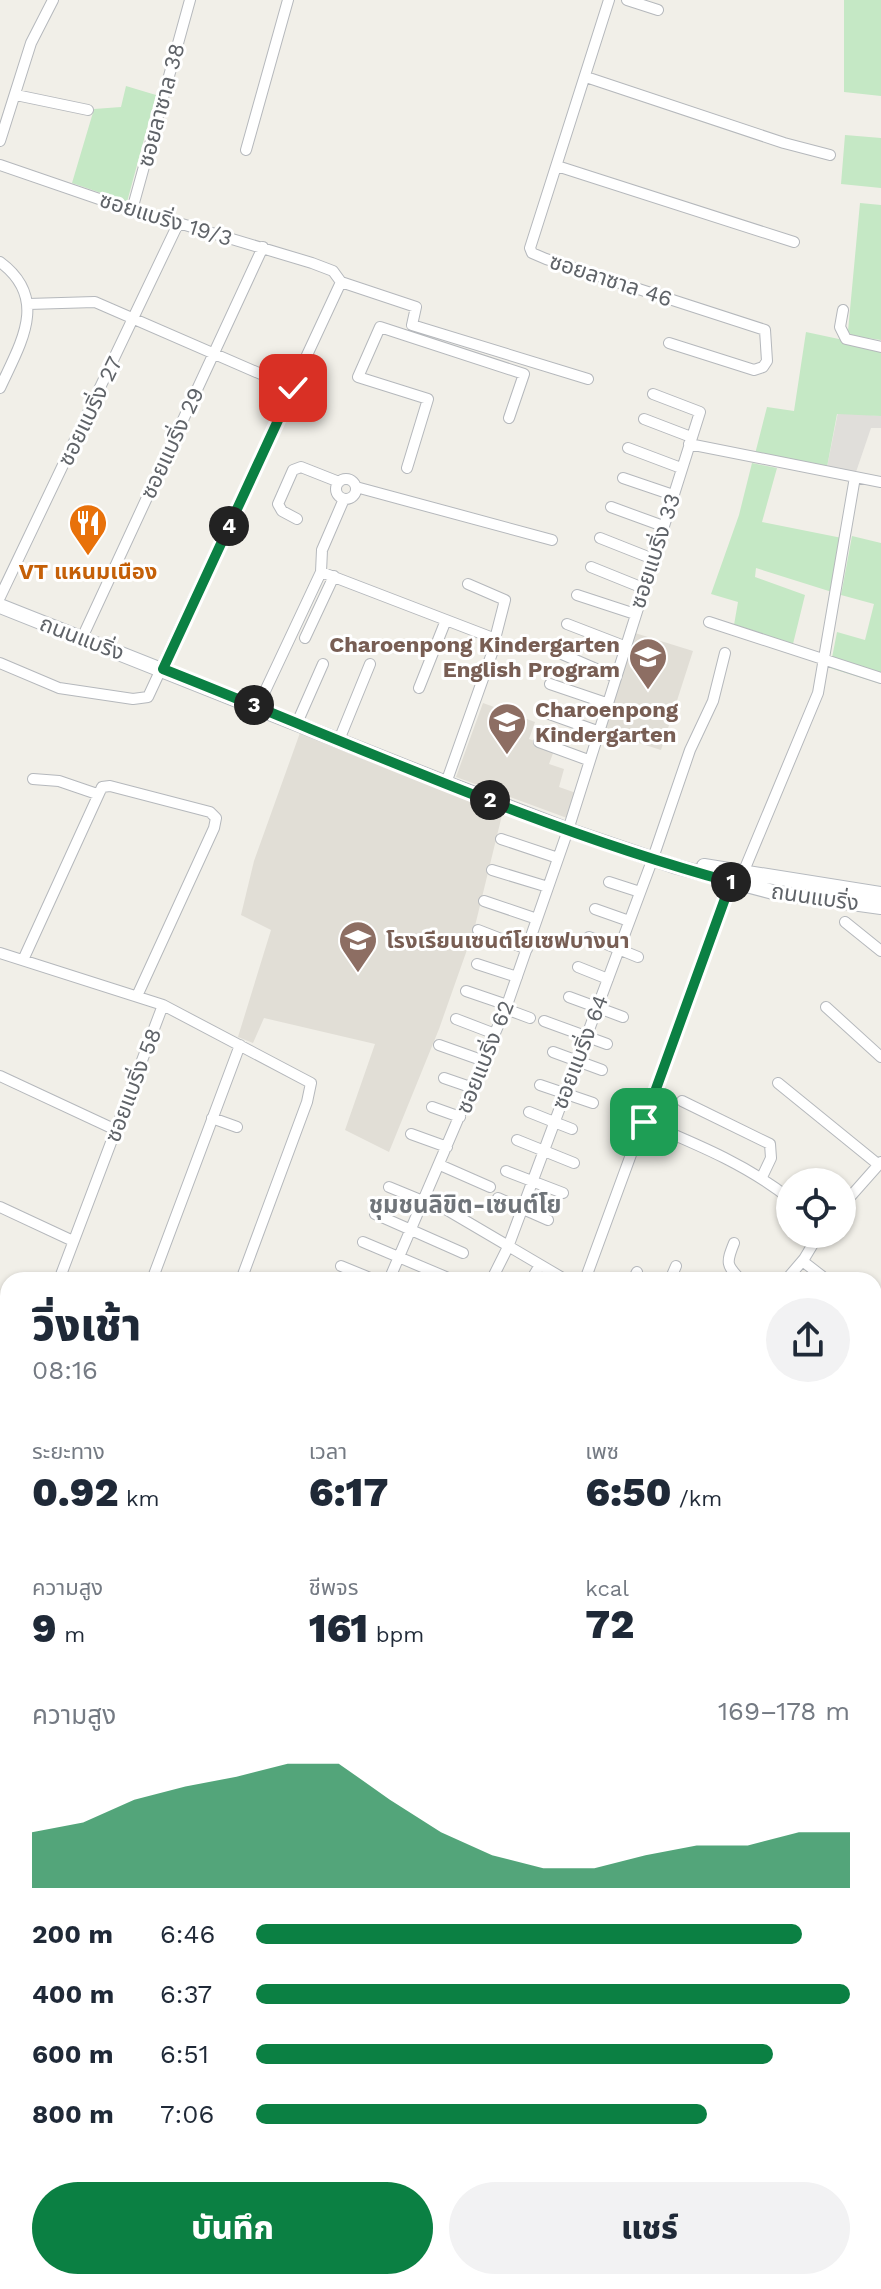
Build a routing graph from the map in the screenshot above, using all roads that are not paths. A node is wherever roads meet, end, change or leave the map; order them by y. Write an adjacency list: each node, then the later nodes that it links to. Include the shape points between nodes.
1 (53, 0): 8 (street, via 31,43)
2 (190, 0): 15 (street, ซอยลาซาล 38)
3 (288, 0): 11 (street)
4 (609, 0): 7 (street, ซอยลาซาล 46)
5 (627, 0): 6 (street)
6 (658, 10)
7 (586, 77): 12 (street); 14 (street, ซอยลาซาล 46)
8 (16, 95): 9 (street); 10 (street)
9 (88, 110)
10 (0, 141)
11 (246, 150)
12 (830, 155)
13 (0, 165): 15 (street, ซอยแบริ่ง 19/3)
14 (557, 166): 17 (street); 24 (street, ซอยลาซาล 46, via 531,240 532,253 765,330 767,361 754,370)
15 (132, 210): 16 (street, ซอยแบริ่ง 19/3)
16 (178, 224): 18 (street, ซอยแบริ่ง 19/3); 23 (street, ซอยแบริ่ง 27)
17 (794, 242)
18 (263, 247): 20 (street, ซอยแบริ่ง 19/3, via 333,271); 26 (street, ซอยแบริ่ง 29)
19 (0, 262): 21 (street, via 17,278)
20 (341, 282): 27 (street, via 416,307 412,325); 29 (street)
21 (28, 304): 23 (street, via 86,301); 28 (street, via 23,338)
22 (843, 310): 25 (street, via 840,327 846,339)
23 (135, 318): 26 (street); 56 (street, ซอยแบริ่ง 27)
24 (669, 343)
25 (881, 347)
26 (214, 354): 29 (street); 62 (street, ซอยแบริ่ง 29)
27 (588, 379)
28 (0, 386)
29 (293, 388): 72 (street)
30 (653, 394): 33 (street, ซอยแบริ่ง 33, via 700,412)
31 (509, 418): 35 (street, via 524,374 380,327 358,377 428,399)
32 (644, 419): 33 (street)
33 (690, 440): 36 (street, ซอยแบริ่ง 33); 37 (street)
34 (628, 448): 36 (street)
35 (407, 468)
36 (681, 468): 42 (street, ซอยแบริ่ง 33)
37 (855, 477): 40 (street); 68 (street)
38 (623, 478): 42 (street)
39 (339, 482): 41 (street, via 349,480); 43 (street, via 337,492); 45 (street, via 301,467 293,470 278,504)
40 (881, 482)
41 (356, 487): 43 (street, via 354,496); 48 (street)
42 (673, 495): 46 (street, ซอยแบริ่ง 33)
43 (344, 499): 51 (street, via 322,550)
44 (611, 507): 46 (street)
45 (297, 519)
46 (663, 526): 49 (street, ซอยแบริ่ง 33)
47 (600, 538): 49 (street)
48 (552, 540)
49 (653, 559): 54 (street, ซอยแบริ่ง 33)
50 (591, 567): 54 (street)
51 (321, 572): 52 (street); 78 (street)
52 (334, 576): 59 (street); 63 (street)
53 (468, 584): 64 (street, via 505,600)
54 (643, 588): 58 (street, ซอยแบริ่ง 33)
55 (577, 595): 58 (street)
56 (0, 597)
57 (0, 606): 62 (main road, ถนนแบริ่ง)
58 (635, 614): 65 (street, ซอยแบริ่ง 33)
59 (446, 620): 64 (street); 76 (street)
60 (709, 622): 68 (street)
61 (567, 624): 65 (street)
62 (82, 638): 72 (main road, ถนนแบริ่ง)
63 (305, 638)
64 (495, 639): 86 (street)
65 (624, 646): 73 (street, ซอยแบริ่ง 33)
66 (557, 652): 73 (street)
67 (725, 653): 91 (street, ซอยแบริ่ง 64, via 713,701 690,750)
68 (825, 662): 74 (street); 93 (street, via 818,693)
69 (0, 663): 72 (street, via 59,688 133,699 148,697)
70 (323, 664): 80 (street)
71 (370, 664): 82 (street)
72 (163, 669): 78 (main road, ถนนแบริ่ง)
73 (615, 677): 77 (street, ซอยแบริ่ง 33)
74 (881, 678)
75 (550, 684): 77 (street)
76 (419, 688)
77 (606, 703): 81 (street, ซอยแบริ่ง 33)
78 (258, 706): 80 (main road, ถนนแบริ่ง)
79 (541, 711): 81 (street)
80 (297, 723): 82 (main road, ถนนแบริ่ง)
81 (597, 731): 84 (street, ซอยแบริ่ง 33)
82 (339, 740): 86 (main road, ถนนแบริ่ง)
83 (539, 742): 84 (street)
84 (588, 760): 88 (street, ซอยแบริ่ง 33)
85 (33, 779): 87 (street)
86 (446, 783): 88 (main road, ถนนแบริ่ง)
87 (97, 794): 111 (street); 117 (street, via 110,786 210,812 216,818)
88 (568, 830): 90 (street, ซอยแบริ่ง 62); 91 (main road, ถนนแบริ่ง)
89 (501, 839): 90 (street)
90 (558, 858): 95 (street, ซอยแบริ่ง 62)
91 (655, 859): 93 (main road, ถนนแบริ่ง); 96 (street, ซอยแบริ่ง 64)
92 (492, 870): 95 (street)
93 (737, 877): 97 (main road, ถนนแบริ่ง); 99 (main road, ถนนแบริ่ง, via 773,892); 150 (street)
94 (609, 882): 96 (street)
95 (548, 887): 101 (street, ซอยแบริ่ง 62)
96 (640, 892): 102 (street, ซอยแบริ่ง 64)
97 (881, 894)
98 (484, 901): 101 (street)
99 (881, 907)
100 (595, 909): 102 (street)
101 (537, 919): 106 (street, ซอยแบริ่ง 62)
102 (629, 921): 107 (street, ซอยแบริ่ง 64)
103 (845, 922): 108 (street)
104 (478, 930): 106 (street)
105 (589, 937): 107 (street)
106 (527, 949): 114 (street, ซอยแบริ่ง 62)
107 (619, 949): 110 (street); 115 (street, ซอยแบริ่ง 64)
108 (881, 951)
109 (0, 953): 111 (street, ซอยแบริ่ง 58)
110 (638, 957)
111 (23, 960): 117 (street, ซอยแบริ่ง 58)
112 (477, 964): 114 (street)
113 (578, 967): 115 (street)
114 (517, 977): 120 (street, ซอยแบริ่ง 62)
115 (608, 979): 122 (street, ซอยแบริ่ง 64)
116 (466, 991): 120 (street)
117 (137, 996): 119 (street, ซอยแบริ่ง 58)
118 (569, 997): 122 (street)
119 (163, 1005): 130 (street); 153 (street, ซอยแบริ่ง 58)
120 (506, 1007): 124 (street); 127 (street, ซอยแบริ่ง 62)
121 (826, 1007): 133 (street)
122 (597, 1008): 123 (street); 128 (street, ซอยแบริ่ง 64)
123 (623, 1017)
124 (530, 1018)
125 (456, 1019): 127 (street)
126 (544, 1021): 128 (street)
127 (495, 1034): 134 (street, ซอยแบริ่ง 62)
128 (587, 1036): 129 (street); 135 (street, ซอยแบริ่ง 64)
129 (607, 1044)
130 (240, 1045): 148 (street); 189 (street, via 311,1086)
131 (439, 1045): 134 (street)
132 (553, 1052): 135 (street)
133 (881, 1057)
134 (484, 1061): 141 (street, ซอยแบริ่ง 62)
135 (577, 1061): 136 (street); 142 (street, ซอยแบริ่ง 64)
136 (602, 1070)
137 (0, 1076): 153 (street)
138 (444, 1078): 141 (street)
139 (778, 1083): 159 (street)
140 (540, 1085): 142 (street)
141 (473, 1088): 147 (street, ซอยแบริ่ง 62)
142 (565, 1093): 144 (street); 149 (street, ซอยแบริ่ง 64)
143 (682, 1101): 162 (street, via 770,1144 771,1158)
144 (593, 1103)
145 (432, 1107): 147 (street)
146 (529, 1112): 149 (street)
147 (460, 1117): 156 (street, ซอยแบริ่ง 62)
148 (212, 1118): 151 (street); 188 (street)
149 (554, 1122): 152 (street); 157 (street, ซอยแบริ่ง 64)
150 (644, 1122): 162 (street); 196 (street)
151 (237, 1127)
152 (572, 1129)
153 (116, 1130): 176 (street, ซอยแบริ่ง 58)
154 (411, 1134): 156 (street)
155 (517, 1140): 157 (street)
156 (447, 1147): 160 (street, ซอยแบริ่ง 62)
157 (543, 1150): 158 (street); 163 (street, ซอยแบริ่ง 64)
158 (574, 1163)
159 (880, 1164): 167 (street)
160 (440, 1165): 165 (street); 170 (street, ซอยแบริ่ง 62)
161 (506, 1171): 163 (street)
162 (762, 1177): 166 (street)
163 (532, 1181): 168 (street); 172 (street, ซอยแบริ่ง 64)
164 (389, 1187): 170 (street)
165 (490, 1187)
166 (776, 1188)
167 (856, 1191)
168 (563, 1193)
169 (498, 1198): 172 (street)
170 (424, 1199): 175 (street, ซอยแบริ่ง 62); 179 (street)
171 (0, 1207): 176 (street)
172 (522, 1209): 174 (street); 179 (street, ซอยแบริ่ง 64)
173 (375, 1214): 175 (street)
174 (548, 1220)
175 (410, 1229): 181 (street); 182 (street, ซอยแบริ่ง 62)
176 (73, 1241): 187 (street, ซอยแบริ่ง 58)
177 (363, 1242): 182 (street)
178 (734, 1243): 198 (street, via 727,1259)
179 (508, 1247): 184 (street); 193 (street, ซอยแบริ่ง 64)
180 (811, 1248): 183 (street)
181 (463, 1253)
182 (398, 1257): 191 (street, ซอยแบริ่ง 62); 192 (street)
183 (804, 1259): 199 (street); 200 (street)
184 (540, 1265): 194 (street); 195 (street)
185 (341, 1266): 190 (street)
186 (676, 1266): 197 (street)
187 (62, 1272)
188 (155, 1272)
189 (244, 1272)
190 (356, 1272)
191 (392, 1272)
192 (434, 1272)
193 (496, 1272)
194 (536, 1272)
195 (552, 1272)
196 (588, 1272)
197 (673, 1272)
198 (733, 1272)
199 (793, 1272)
200 (817, 1272)

